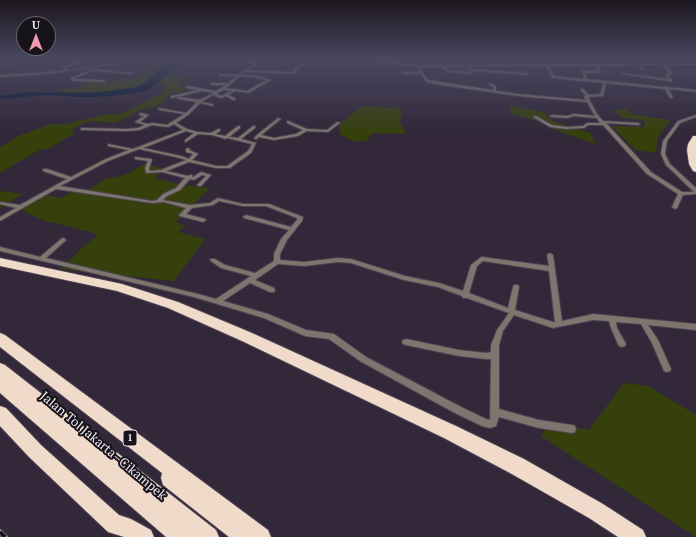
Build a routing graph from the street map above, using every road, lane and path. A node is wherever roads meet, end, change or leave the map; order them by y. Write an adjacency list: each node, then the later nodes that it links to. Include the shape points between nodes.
1 (228, 84): 11 (street)
2 (263, 84): 13 (street, via 255,91)
3 (446, 84): 17 (street)
4 (490, 84): 17 (street, via 496,87)
5 (604, 84): 20 (street, via 602,95)
6 (636, 84): 9 (street)
7 (674, 84): 10 (street)
8 (187, 87): 12 (street)
9 (665, 87): 10 (street); 22 (street)
10 (677, 88): 15 (street)
11 (223, 89): 13 (street); 16 (street)
12 (201, 90): 16 (street); 21 (street)
13 (235, 90): 19 (street)
14 (582, 90): 20 (street)
15 (696, 91)
16 (217, 92): 18 (street)
17 (494, 92): 26 (street)
18 (212, 94): 19 (street, via 219,98); 25 (street)
19 (226, 95): 24 (street)
20 (588, 95): 26 (street)
21 (172, 97)
22 (670, 97)
23 (179, 98): 25 (street)
24 (234, 98)
25 (199, 101): 27 (street); 30 (street)
26 (588, 101): 36 (street)
27 (212, 105)
28 (160, 109): 30 (street)
29 (141, 114): 41 (street, via 147,115 136,122)
30 (187, 114): 38 (street)
31 (552, 116): 36 (street, via 567,117 574,114)
32 (696, 116): 72 (street, via 679,122 665,141 663,154 672,170)
33 (535, 117): 36 (street, via 551,126 566,128 584,127)
34 (279, 119): 50 (street)
35 (612, 119): 36 (street)
36 (600, 120): 40 (street); 73 (street, via 646,170)
37 (288, 122): 47 (street)
38 (174, 123): 41 (street, via 168,126); 45 (street)
39 (338, 123): 47 (street, via 328,131)
40 (638, 124)
41 (147, 125): 44 (street, via 140,129 127,130)
42 (239, 127): 51 (street)
43 (254, 127): 54 (street)
44 (82, 129)
45 (186, 130): 48 (street); 57 (street)
46 (219, 130): 49 (street)
47 (306, 130): 50 (street, via 278,138)
48 (197, 133): 49 (street); 53 (street)
49 (212, 134): 51 (street)
50 (258, 136): 55 (street)
51 (225, 138): 54 (street)
52 (696, 138): 65 (highway, via 691,150)
53 (186, 140)
54 (238, 140): 55 (street)
55 (250, 143): 64 (street, via 254,144 250,152 228,166)
56 (109, 145): 59 (street)
57 (139, 148): 59 (street); 60 (street)
58 (188, 149): 63 (street, via 186,151 196,154)
59 (134, 150): 69 (street, via 107,160)
60 (154, 151): 62 (street); 63 (street)
61 (136, 158): 62 (street)
62 (142, 159): 67 (street, via 150,160 146,168 148,172)
63 (190, 160): 64 (street); 67 (street)
64 (207, 166): 68 (street)
65 (696, 169)
66 (45, 170): 69 (street)
67 (162, 171): 68 (street)
68 (189, 177): 70 (street, via 194,179 201,174 209,175); 74 (street, via 178,189 165,195)
69 (72, 179): 71 (street)
70 (199, 186)
71 (55, 187): 74 (street, via 152,202); 76 (street)
72 (696, 192): 73 (street)
73 (681, 194): 78 (street)
74 (160, 201): 77 (street)
75 (0, 203): 76 (street)
76 (20, 207): 81 (street)
77 (190, 207): 82 (street, via 182,215); 84 (street, via 211,204 218,200 244,205 267,205 300,217)
78 (675, 207)
79 (246, 217): 83 (street)
80 (275, 218): 83 (street)
81 (0, 219)
82 (203, 220)
83 (270, 223): 84 (street)
84 (291, 229): 91 (street, via 277,254)
85 (64, 240): 88 (street)
86 (0, 249): 88 (street)
87 (550, 255): 92 (street)
88 (40, 259): 98 (street)
89 (213, 260): 93 (street, via 223,267)
90 (0, 262): 116 (highway, via 118,287 173,305 450,432 516,466)
91 (277, 262): 93 (street); 97 (street, via 304,264 344,260 404,278 439,285)
92 (552, 269): 97 (street, via 482,259 474,265); 102 (street)
93 (257, 276): 94 (street)
94 (250, 280): 96 (street); 98 (street)
95 (516, 287): 99 (street)
96 (272, 290)
97 (465, 296): 99 (street)
98 (217, 302): 112 (street, via 266,316 305,333 331,336 363,359 485,423 494,423)
99 (512, 312): 102 (street, via 543,323); 108 (street, via 500,330)
100 (612, 319): 101 (street); 102 (street, via 594,317); 106 (street)
101 (643, 322): 103 (street); 110 (street)
102 (560, 324)
103 (696, 327)
104 (0, 339): 121 (highway, Jalan Tol Jakarta–Cikampek / 1)
105 (406, 342): 108 (street, via 459,353)
106 (622, 344)
107 (0, 349): 120 (highway, 1)
108 (495, 355): 112 (street)
109 (0, 370): 119 (highway)
110 (667, 370)
111 (0, 383): 118 (highway, Jalan Tol Jakarta–Cikampek)
112 (495, 412): 114 (street)
113 (0, 414): 115 (highway)
114 (572, 430)
115 (116, 531): 117 (highway, via 124,526)
116 (637, 536)
117 (144, 537)
118 (182, 537)
119 (209, 537)
120 (246, 537)
121 (261, 537)

